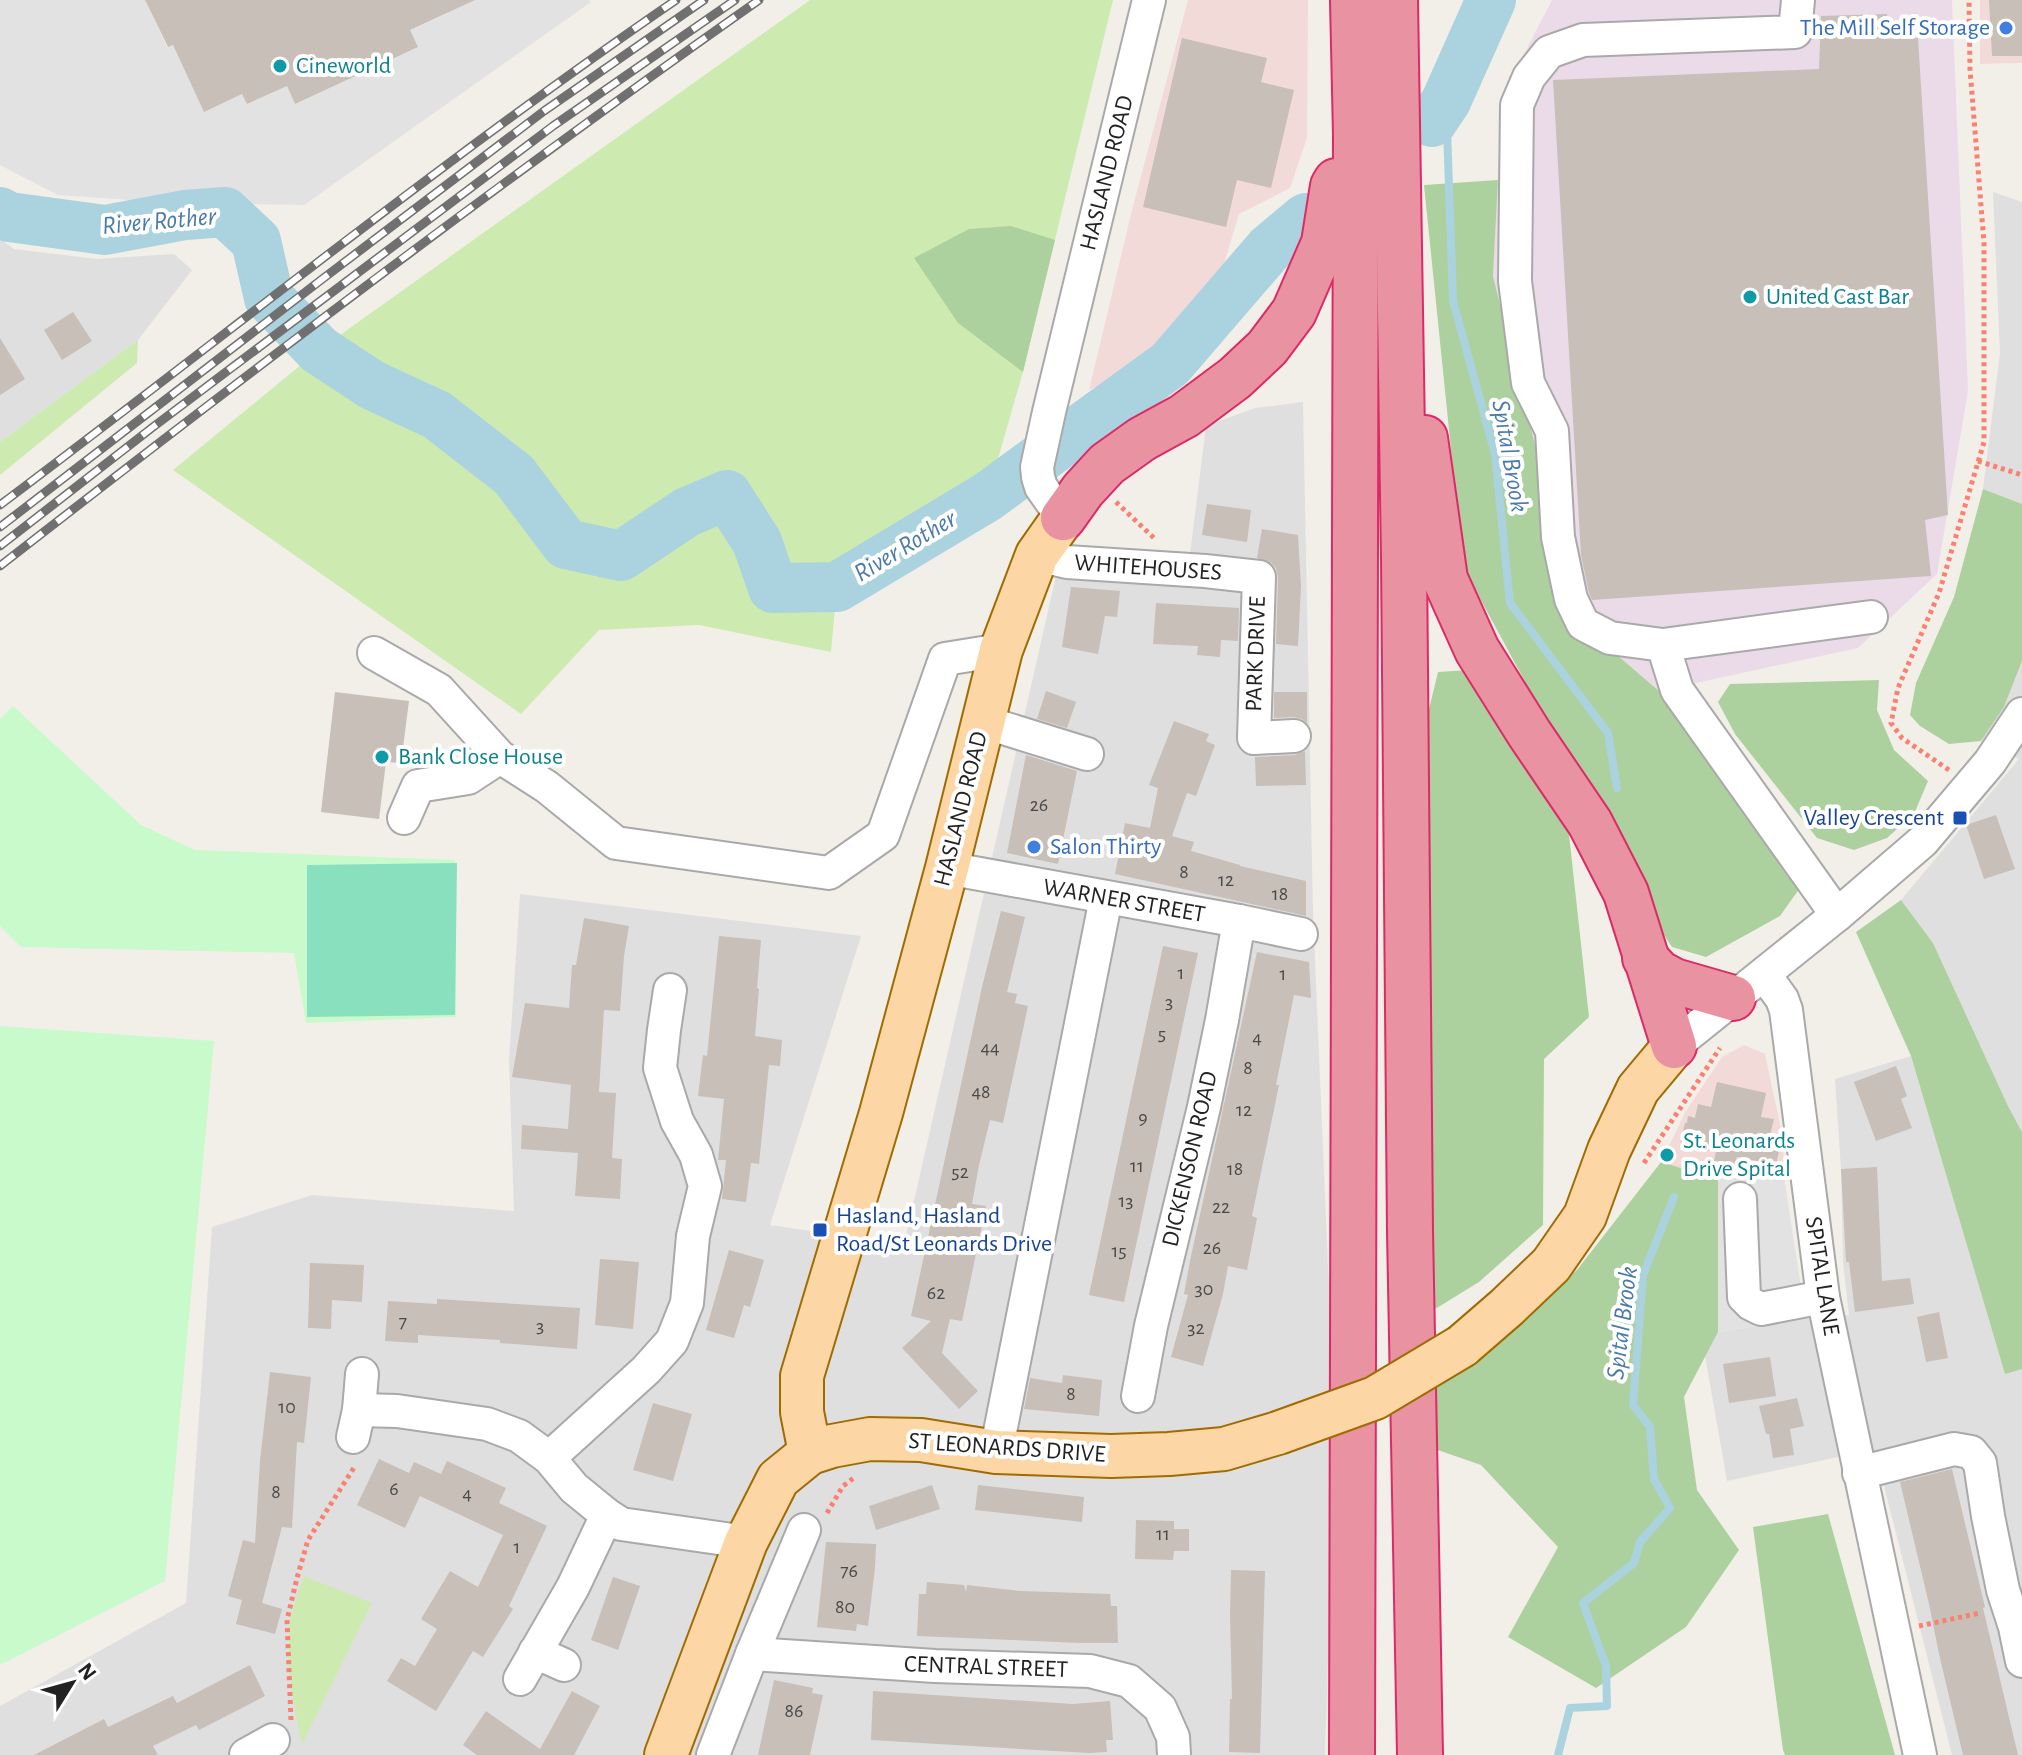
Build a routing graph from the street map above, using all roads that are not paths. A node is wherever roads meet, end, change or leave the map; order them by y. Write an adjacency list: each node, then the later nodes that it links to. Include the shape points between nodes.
1 (1149, 0): 7 (street, HASLAND ROAD, via 1037,467)
2 (1353, 0): 5 (highway)
3 (1395, 0): 6 (highway)
4 (1798, 0): 11 (street, via 1795,32 1583,40 1549,52 1529,77 1517,105 1515,281 1528,383 1552,431 1558,537 1571,599 1583,624 1610,638)
5 (1356, 135): 7 (highway, via 1333,186 1324,243 1294,312 1267,348 1184,416); 48 (highway)
6 (1398, 246): 25 (highway, via 1445,579 1477,650 1590,823 1626,893); 49 (highway)
7 (1052, 502): 8 (main road, HASLAND ROAD)
8 (1037, 555): 9 (street, WHITEHOUSES, via 1067,562); 12 (main road, HASLAND ROAD)
9 (1259, 577): 16 (street, PARK DRIVE, via 1254,738)
10 (1871, 617): 11 (street)
11 (1663, 645): 22 (street, via 1677,690)
12 (1001, 650): 15 (main road, HASLAND ROAD); 18 (street, via 945,659 883,835 829,873 616,843)
13 (374, 653): 18 (street, via 439,690)
14 (2021, 718): 22 (street, via 1923,841)
15 (984, 722): 17 (street); 20 (main road, HASLAND ROAD)
16 (1294, 736)
17 (1087, 754)
18 (500, 757): 19 (street, via 468,778 418,786)
19 (404, 818)
20 (947, 868): 21 (street, WARNER STREET); 34 (main road, HASLAND ROAD, via 802,1376)
21 (1106, 898): 23 (street, WARNER STREET); 33 (street)
22 (1837, 915): 26 (street)
23 (1239, 921): 24 (street, WARNER STREET); 32 (street, DICKENSON ROAD, via 1216,1049)
24 (1301, 934)
25 (1645, 958): 26 (highway, via 1674,981); 28 (highway)
26 (1748, 986): 28 (street, ST LEONARDS DRIVE); 30 (street, SPITAL LANE, via 1782,999 1786,1010)
27 (670, 990): 35 (street, via 660,1068 705,1186 693,1236 687,1303 672,1341)
28 (1674, 1046): 33 (main road, ST LEONARDS DRIVE, bridge, via 1638,1089 1585,1216 1551,1265 1462,1346 1375,1398 1224,1449 1111,1456)
29 (1740, 1199): 30 (street, via 1744,1297 1761,1309)
30 (1823, 1297): 36 (street, SPITAL LANE)
31 (362, 1374): 35 (street, via 356,1424 397,1411 487,1424 519,1436)
32 (1138, 1396)
33 (996, 1452): 34 (main road, ST LEONARDS DRIVE, via 921,1440 870,1439)
34 (810, 1453): 39 (main road, via 778,1479)
35 (549, 1458): 37 (street)
36 (1859, 1473): 43 (street, via 1954,1449 1971,1452 1980,1463); 50 (street, SPITAL LANE)
37 (607, 1515): 39 (street, via 621,1524); 44 (street)
38 (804, 1530): 41 (street)
39 (746, 1542): 40 (main road)
40 (721, 1608): 41 (street); 45 (main road)
41 (766, 1621): 42 (street)
42 (752, 1654): 46 (street); 47 (street, CENTRAL STREET, via 1090,1671 1129,1681 1160,1708 1173,1737)
43 (2022, 1661)
44 (540, 1665)
45 (666, 1755)
46 (713, 1755)
47 (1174, 1755)
48 (1352, 1755)
49 (1420, 1755)
50 (1920, 1755)

